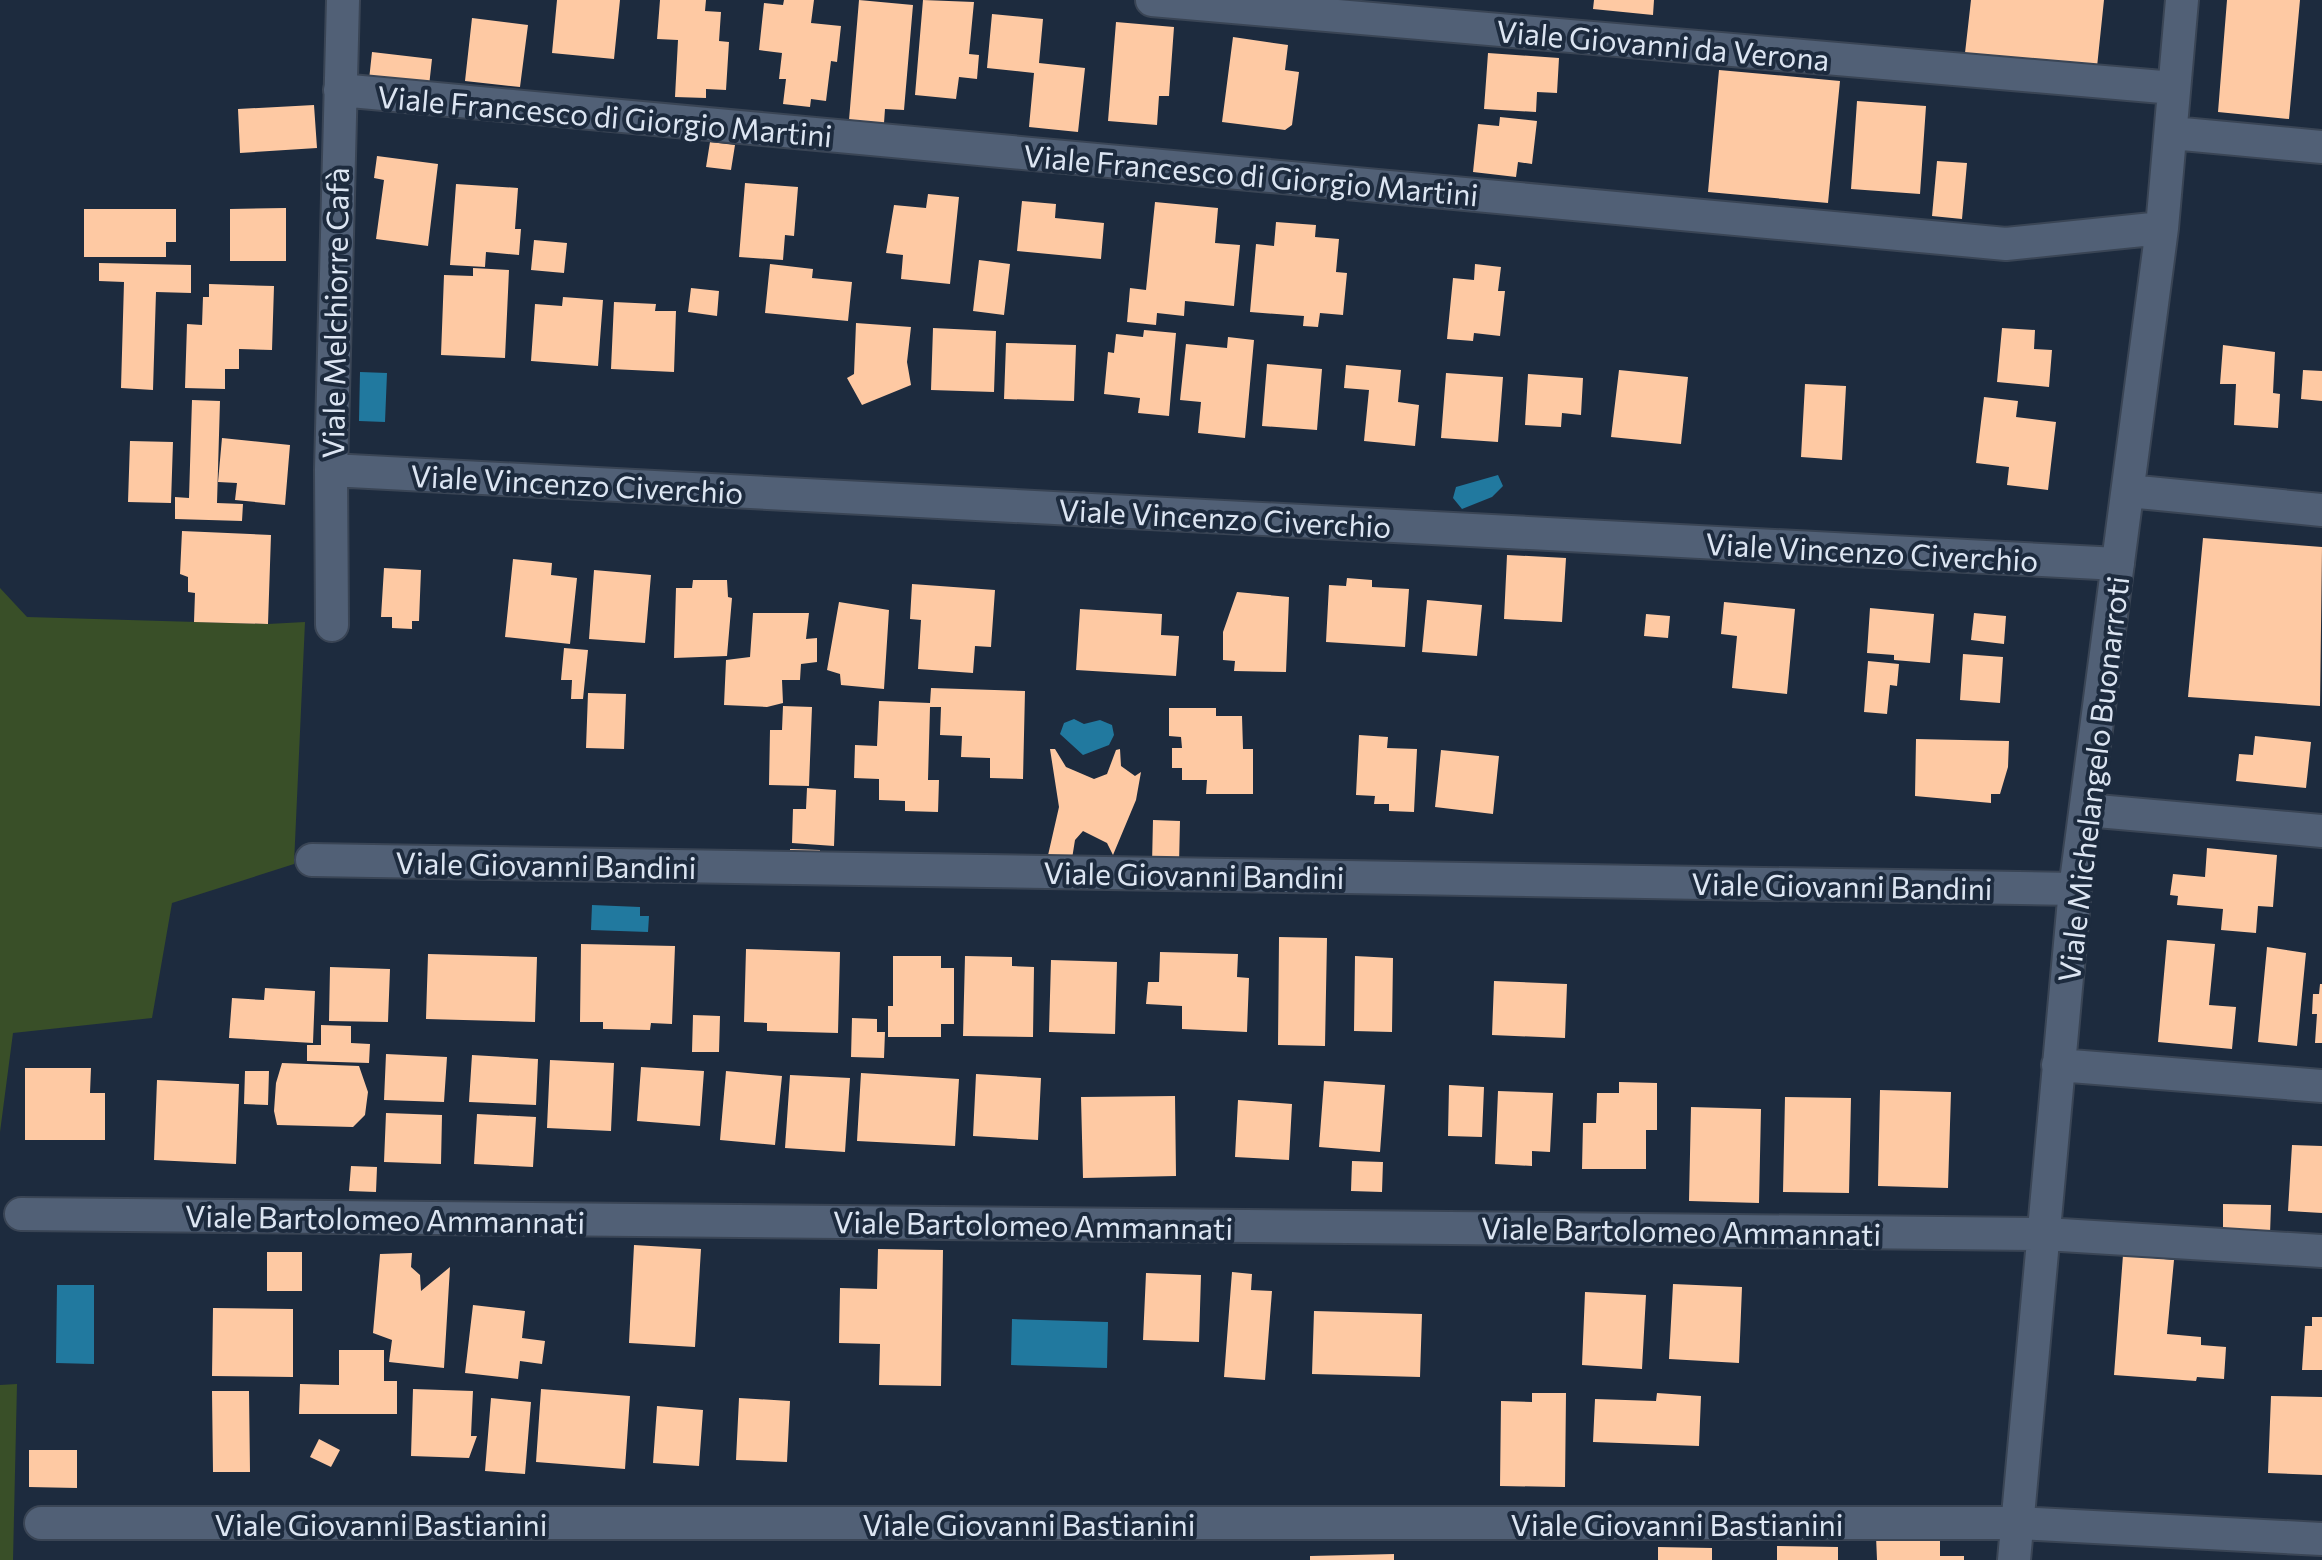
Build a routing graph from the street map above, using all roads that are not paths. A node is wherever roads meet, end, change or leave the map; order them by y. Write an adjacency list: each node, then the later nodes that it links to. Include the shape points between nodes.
1 (343, 0): 5 (street, Viale Melchiorre Cafà)
2 (1152, 0): 4 (street, Viale Giovanni da Verona)
3 (2182, 0): 4 (street, Viale Michelangelo Buonarroti)
4 (2174, 88): 6 (street, Viale Michelangelo Buonarroti)
5 (340, 90): 8 (street, Viale Francesco di Giorgio Martini, via 2006,244); 9 (street, Viale Melchiorre Cafà)
6 (2172, 133): 7 (street); 8 (street, Viale Michelangelo Buonarroti)
7 (2322, 147)
8 (2162, 228): 10 (street, Viale Michelangelo Buonarroti)
9 (331, 470): 12 (street, Viale Vincenzo Civerchio); 13 (street, Viale Melchiorre Cafà)
10 (2128, 491): 11 (street); 12 (street, Viale Michelangelo Buonarroti)
11 (2322, 510)
12 (2118, 564): 14 (street, Viale Michelangelo Buonarroti)
13 (332, 625)
14 (2086, 810): 15 (street); 17 (street, Viale Michelangelo Buonarroti)
15 (2322, 831)
16 (312, 860): 17 (street, Viale Giovanni Bandini)
17 (2075, 889): 18 (street, Viale Michelangelo Buonarroti)
18 (2058, 1065): 19 (street); 21 (street, Viale Michelangelo Buonarroti)
19 (2322, 1086)
20 (21, 1214): 21 (street, Viale Bartolomeo Ammannati)
21 (2045, 1234): 22 (street, Viale Bartolomeo Ammannati); 24 (street, Viale Michelangelo Buonarroti)
22 (2322, 1251)
23 (41, 1523): 24 (street, Viale Giovanni Bastianini)
24 (2018, 1523): 25 (street, Viale Giovanni Bastianini); 26 (street, Viale Michelangelo Buonarroti)
25 (2322, 1539)
26 (2014, 1560)

